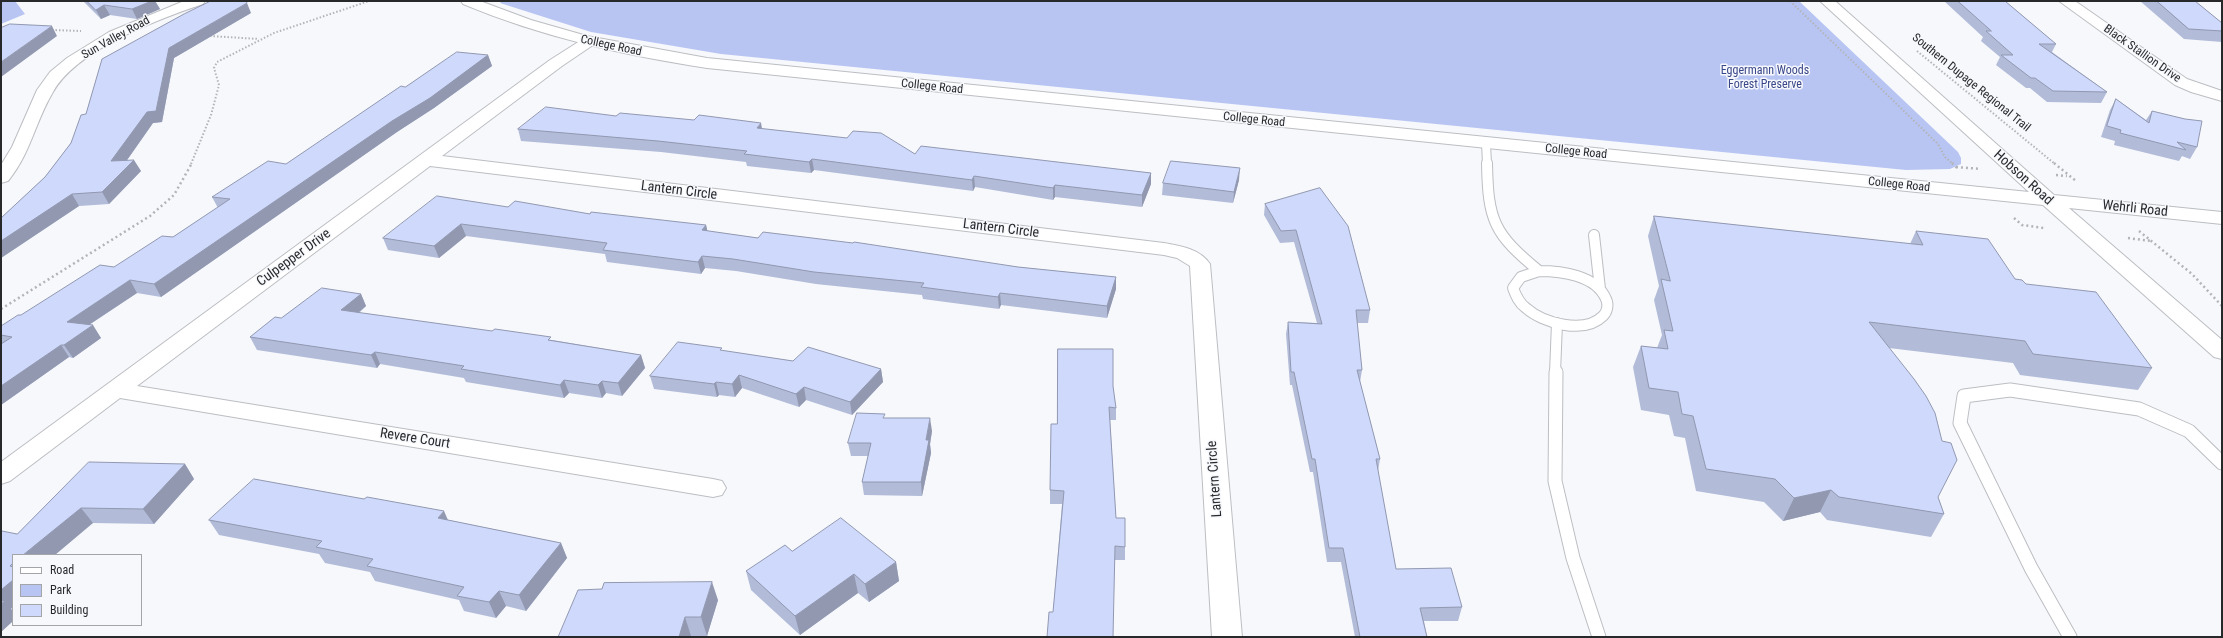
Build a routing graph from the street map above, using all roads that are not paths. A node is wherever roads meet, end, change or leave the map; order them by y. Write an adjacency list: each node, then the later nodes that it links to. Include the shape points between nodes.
1 (198, 1): 9 (street, Sun Valley Road, via 122,32 84,54 61,72 46,89 19,151)
2 (468, 1): 5 (street, College Road, via 526,24)
3 (1827, 1): 10 (street, Hobson Road)
4 (2066, 1): 6 (street, Black Stallion Drive, via 2181,82)
5 (588, 42): 7 (street, College Road, via 670,57 773,71); 8 (street, Culpepper Drive)
6 (2222, 96)
7 (1486, 143): 10 (street, College Road); 13 (lane, via 1489,206 1500,232 1517,253)
8 (427, 160): 17 (street, Culpepper Drive); 21 (street, Lantern Circle, via 1164,249 1191,256 1200,264)
9 (1, 177)
10 (2048, 200): 11 (street, Wehrli Road); 16 (street, Hobson Road)
11 (2222, 218)
12 (1594, 235): 14 (lane)
13 (1539, 271): 14 (lane, via 1572,274); 15 (lane, via 1521,277 1513,288 1514,295 1518,302 1534,314)
14 (1600, 289): 15 (lane, via 1607,299 1608,308 1602,317 1575,324)
15 (1557, 323): 22 (lane, via 1554,394 1555,481 1573,558)
16 (2222, 352)
17 (116, 390): 19 (street, Culpepper Drive); 20 (street, Revere Court)
18 (2222, 463): 23 (lane, via 2189,432 2139,409 2010,390 1964,396 1960,423 2031,568)
19 (1, 476)
20 (713, 488)
21 (1227, 637)
22 (1599, 637)
23 (2070, 637)

